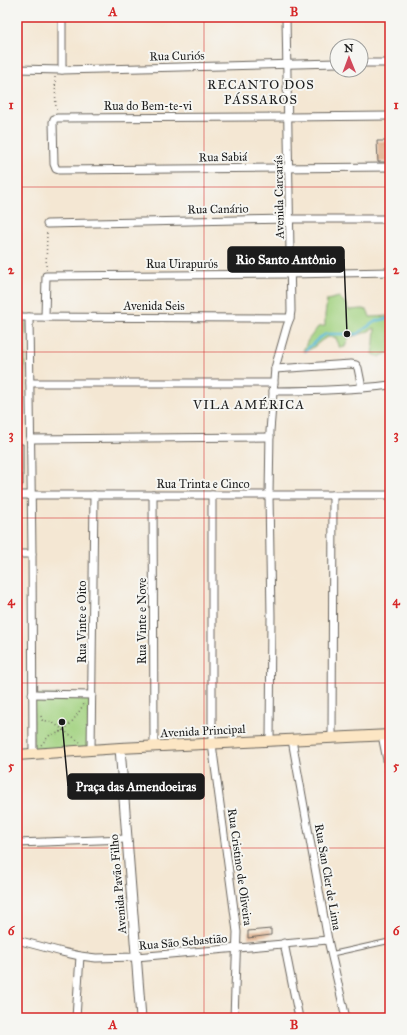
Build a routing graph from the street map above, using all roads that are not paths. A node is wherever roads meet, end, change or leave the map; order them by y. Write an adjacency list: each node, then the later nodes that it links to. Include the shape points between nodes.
1 (62, 17): 8 (street)
2 (286, 17): 6 (street, Avenida Carcarás)
3 (329, 63): 6 (street, Rua Curiós)
4 (369, 63): 5 (street)
5 (390, 63)
6 (287, 64): 8 (street, Rua Curiós); 10 (street, Avenida Carcarás)
7 (17, 68): 8 (street, Rua Curiós)
8 (59, 70)
9 (390, 116): 10 (street, Rua do Bem-te-vi)
10 (288, 117): 11 (street, Avenida Carcarás); 13 (street, Rua do Bem-te-vi, via 54,120)
11 (289, 167): 12 (street, Rua Sabiá); 13 (street, Rua Sabiá); 14 (street, Avenida Carcarás)
12 (390, 167)
13 (56, 169)
14 (290, 219): 15 (street, Rua Canário); 16 (street, Rua Canário); 18 (street, Avenida Carcarás)
15 (390, 219)
16 (47, 224)
17 (390, 272): 18 (street, Rua Uirapurύs)
18 (291, 274): 21 (street, Rua Uirapurύs, via 46,276); 22 (street, Avenida Carcarás)
19 (17, 317): 20 (street, Avenida Seis)
20 (29, 317): 21 (street, Avenida Seis); 24 (street)
21 (45, 317): 22 (street, Avenida Seis)
22 (290, 318): 23 (street, Avenida Carcarás)
23 (275, 369): 25 (street, Avenida Carcarás); 27 (street, via 356,365)
24 (30, 383): 25 (street); 30 (street)
25 (274, 384): 28 (street, Avenida Carcarás)
26 (390, 385): 27 (street)
27 (362, 388): 28 (street)
28 (273, 391): 29 (street, Avenida Carcarás)
29 (270, 437): 30 (street); 36 (street, Avenida Carcarás)
30 (30, 439): 32 (street)
31 (17, 495): 32 (street, Rua Trinta e Cinco)
32 (31, 495): 33 (street, Rua Trinta e Cinco); 40 (street)
33 (94, 495): 34 (street, Rua Trinta e Cinco); 42 (street, Rua Vinte e Oito)
34 (153, 495): 35 (street, Rua Trinta e Cinco); 48 (street, Rua Vinte e Nove)
35 (212, 495): 36 (street, Rua Trinta e Cinco); 47 (street, Rua Cristino de Oliveira)
36 (269, 495): 37 (street, Rua Trinta e Cinco); 46 (street, Avenida Carcarás)
37 (333, 495): 38 (street, Rua Trinta e Cinco); 44 (street)
38 (390, 495)
39 (17, 554): 40 (street)
40 (32, 554): 41 (street)
41 (32, 694): 42 (street); 51 (street)
42 (89, 697): 50 (street, Rua Vinte e Oito)
43 (386, 735): 44 (main road, Avenida Principal); 53 (street)
44 (332, 738): 45 (main road, Avenida Principal)
45 (292, 740): 46 (main road, Avenida Principal); 57 (street, Rua San Cler de Lima)
46 (270, 741): 47 (main road, Avenida Principal)
47 (212, 744): 48 (main road, Avenida Principal); 60 (street, Rua Cristino de Oliveira)
48 (154, 747): 49 (main road, Avenida Principal)
49 (120, 748): 50 (main road, Avenida Principal); 54 (street, Avenida Pavão Filho)
50 (91, 750): 51 (main road, Avenida Principal)
51 (32, 754): 52 (main road, Avenida Principal)
52 (17, 755)
53 (390, 775)
54 (126, 839): 55 (street); 63 (street, Avenida Pavão Filho)
55 (17, 843)
56 (17, 940): 62 (street, Rua São Sebastião)
57 (328, 940): 59 (street, Rua São Sebastião); 61 (street, Rua San Cler de Lima)
58 (390, 941): 61 (lane)
59 (284, 943): 60 (street, Rua São Sebastião); 67 (street)
60 (237, 948): 63 (street, Rua São Sebastião); 66 (street, Rua Cristino de Oliveira)
61 (331, 954): 68 (street, Rua San Cler de Lima)
62 (80, 956): 63 (street, Rua São Sebastião); 64 (street)
63 (136, 957): 65 (street, Avenida Pavão Filho)
64 (76, 1018)
65 (141, 1018)
66 (234, 1018)
67 (299, 1018)
68 (346, 1018)

